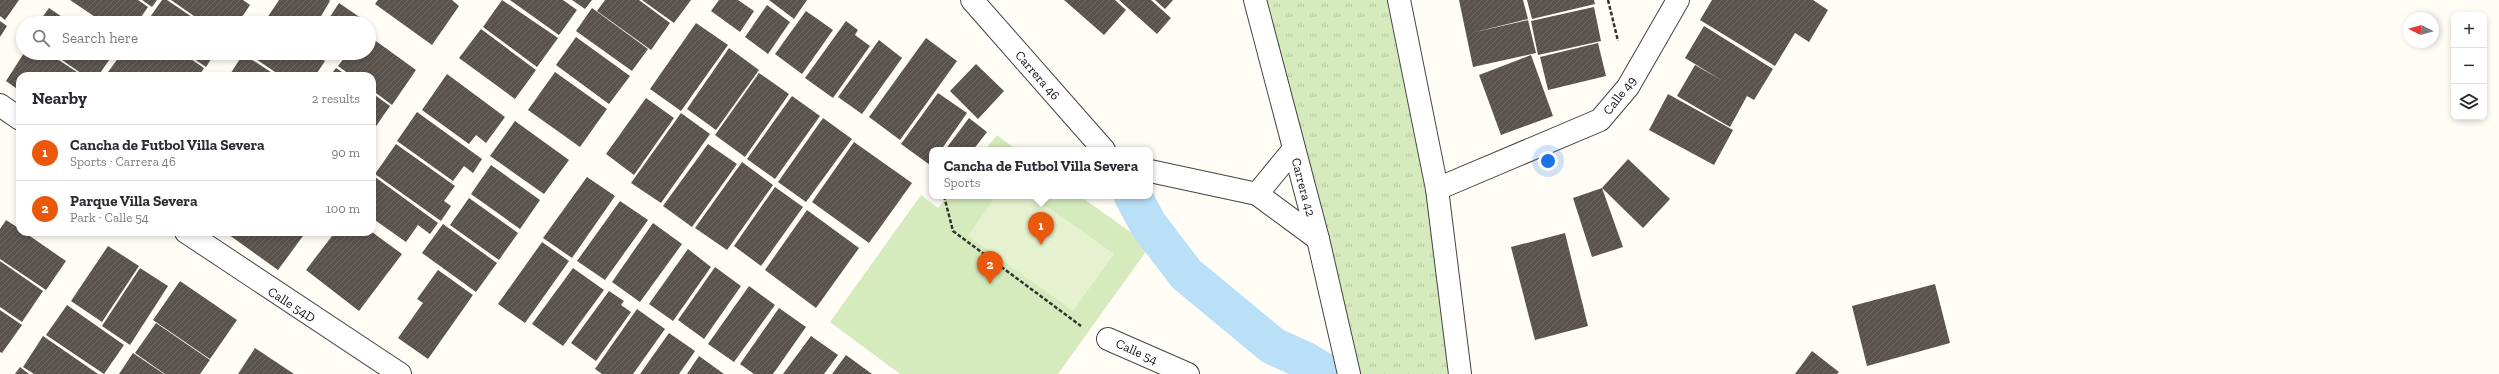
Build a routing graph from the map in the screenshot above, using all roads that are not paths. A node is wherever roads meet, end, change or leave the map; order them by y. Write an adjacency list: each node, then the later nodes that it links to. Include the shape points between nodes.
1 (972, 0): 7 (street, Carrera 46)
2 (1255, 0): 8 (street, Carrera 42)
3 (1399, 0): 10 (street)
4 (1678, 0): 10 (street, Calle 49, via 1628,87 1600,120)
5 (0, 105): 6 (street)
6 (16, 116)
7 (1101, 147)
8 (1294, 149): 11 (street); 13 (street, Carrera 42)
9 (1153, 172): 11 (street)
10 (1437, 189): 18 (street)
11 (1258, 194): 13 (street)
12 (192, 236): 15 (street, Calle 54D)
13 (1318, 239): 17 (street, Carrera 42)
14 (1108, 338): 16 (street, Calle 54)
15 (400, 374)
16 (1188, 374)
17 (1349, 374)
18 (1460, 374)

